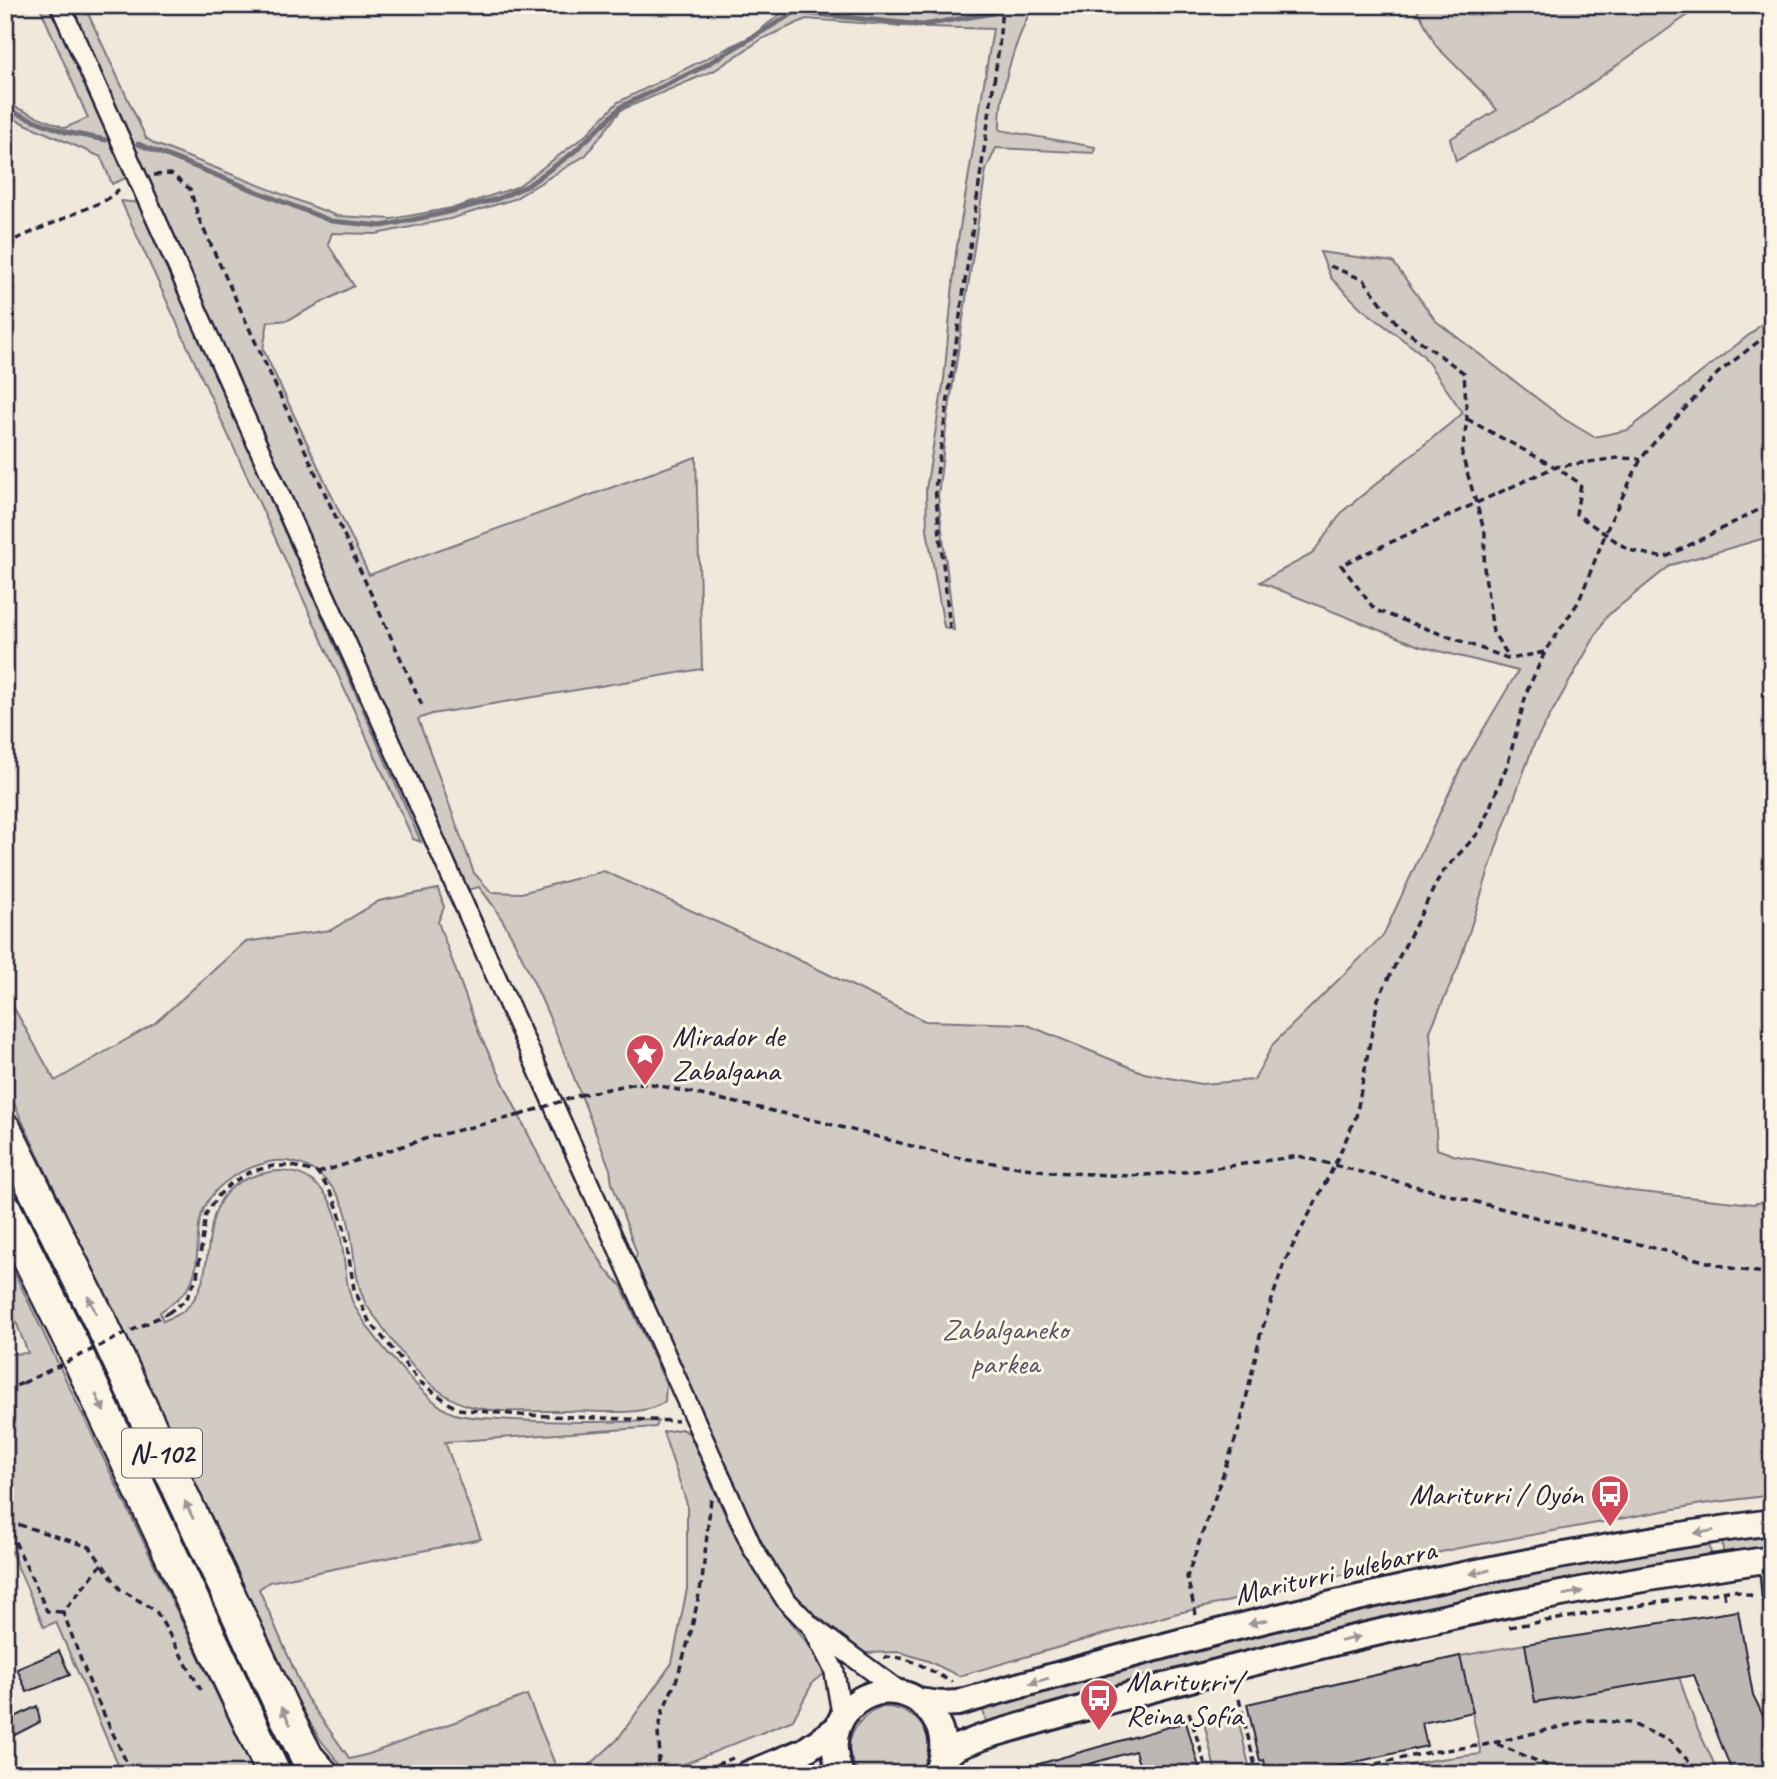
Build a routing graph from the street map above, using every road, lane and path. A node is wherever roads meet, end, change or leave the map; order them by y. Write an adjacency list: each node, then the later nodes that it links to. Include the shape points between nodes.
1 (60, 5): 20 (street)
2 (1002, 5): 11 (path, via 936,488)
3 (1330, 267): 5 (path, via 1364,280 1398,325 1464,373)
4 (1772, 331): 6 (path, via 1718,373)
5 (1467, 419): 7 (path); 8 (path, via 1462,455)
6 (1642, 459): 7 (path); 10 (path)
7 (1555, 467): 8 (path); 10 (path, via 1581,484 1576,514)
8 (1477, 503): 13 (path, via 1485,533 1483,568 1493,632); 13 (path, via 1341,565 1375,610)
9 (1772, 503): 10 (path, via 1664,558 1629,550)
10 (1606, 533): 12 (path, via 1580,601)
11 (950, 629)
12 (1545, 652): 13 (path); 15 (path, via 1527,691 1508,763 1480,831 1441,874 1378,999 1356,1117)
13 (1510, 659)
14 (5, 1130): 43 (highway, N-102, one-way to 14, via 283,1710)
15 (1335, 1164): 16 (path, bridge, via 1298,1156 1131,1176 1051,1172 948,1156 822,1122 636,1083 431,1137); 18 (path); 28 (path, via 1284,1263 1261,1336 1240,1426 1187,1577)
16 (318, 1173): 19 (path, bridge, via 274,1166 250,1172 230,1184 206,1214 197,1277 186,1300 168,1313); 20 (path, via 334,1198 344,1227 354,1289 369,1321 420,1382 457,1409)
17 (5, 1210): 42 (highway, N-102, one-way to 42)
18 (1772, 1274)
19 (5, 1390)
20 (694, 1421): 21 (street)
21 (715, 1467): 29 (street, via 753,1549 785,1599); 44 (path, via 702,1581 687,1648 663,1710 660,1755)
22 (6, 1520): 25 (path, via 90,1547); 27 (path, via 47,1611)
23 (1772, 1522): 34 (main road, Mariturri bulebarra, one-way to 34, via 1420,1583 1201,1635 958,1703)
24 (1770, 1560): 26 (street); 40 (main road, one-way to 24, via 957,1747 983,1737 1244,1663 1429,1620)
25 (102, 1564): 27 (path); 33 (path, via 120,1589 156,1611)
26 (1772, 1596): 30 (path, via 1754,1597 1734,1590)
27 (63, 1612): 41 (path)
28 (1196, 1615)
29 (811, 1626): 31 (street); 37 (street, via 834,1670)
30 (1506, 1628)
31 (866, 1665): 32 (path, via 889,1657 909,1660); 34 (street)
32 (955, 1683)
33 (201, 1690)
34 (910, 1697): 37 (main road, Mariturri bulebarra, via 885,1692 869,1695); 40 (main road, via 931,1712 939,1727 943,1743)
35 (1239, 1699): 49 (path)
36 (1189, 1712): 48 (path)
37 (839, 1722): 45 (main road, via 804,1751); 46 (main road, via 833,1744)
38 (1495, 1743): 50 (path); 51 (path); 52 (path, via 1589,1720 1629,1723 1670,1741)
39 (972, 1760): 47 (path)
40 (938, 1767)
41 (132, 1774)
42 (274, 1774)
43 (322, 1774)
44 (653, 1774)
45 (748, 1774)
46 (841, 1774)
47 (967, 1774)
48 (1208, 1774)
49 (1257, 1774)
50 (1329, 1774)
51 (1567, 1774)
52 (1697, 1774)

